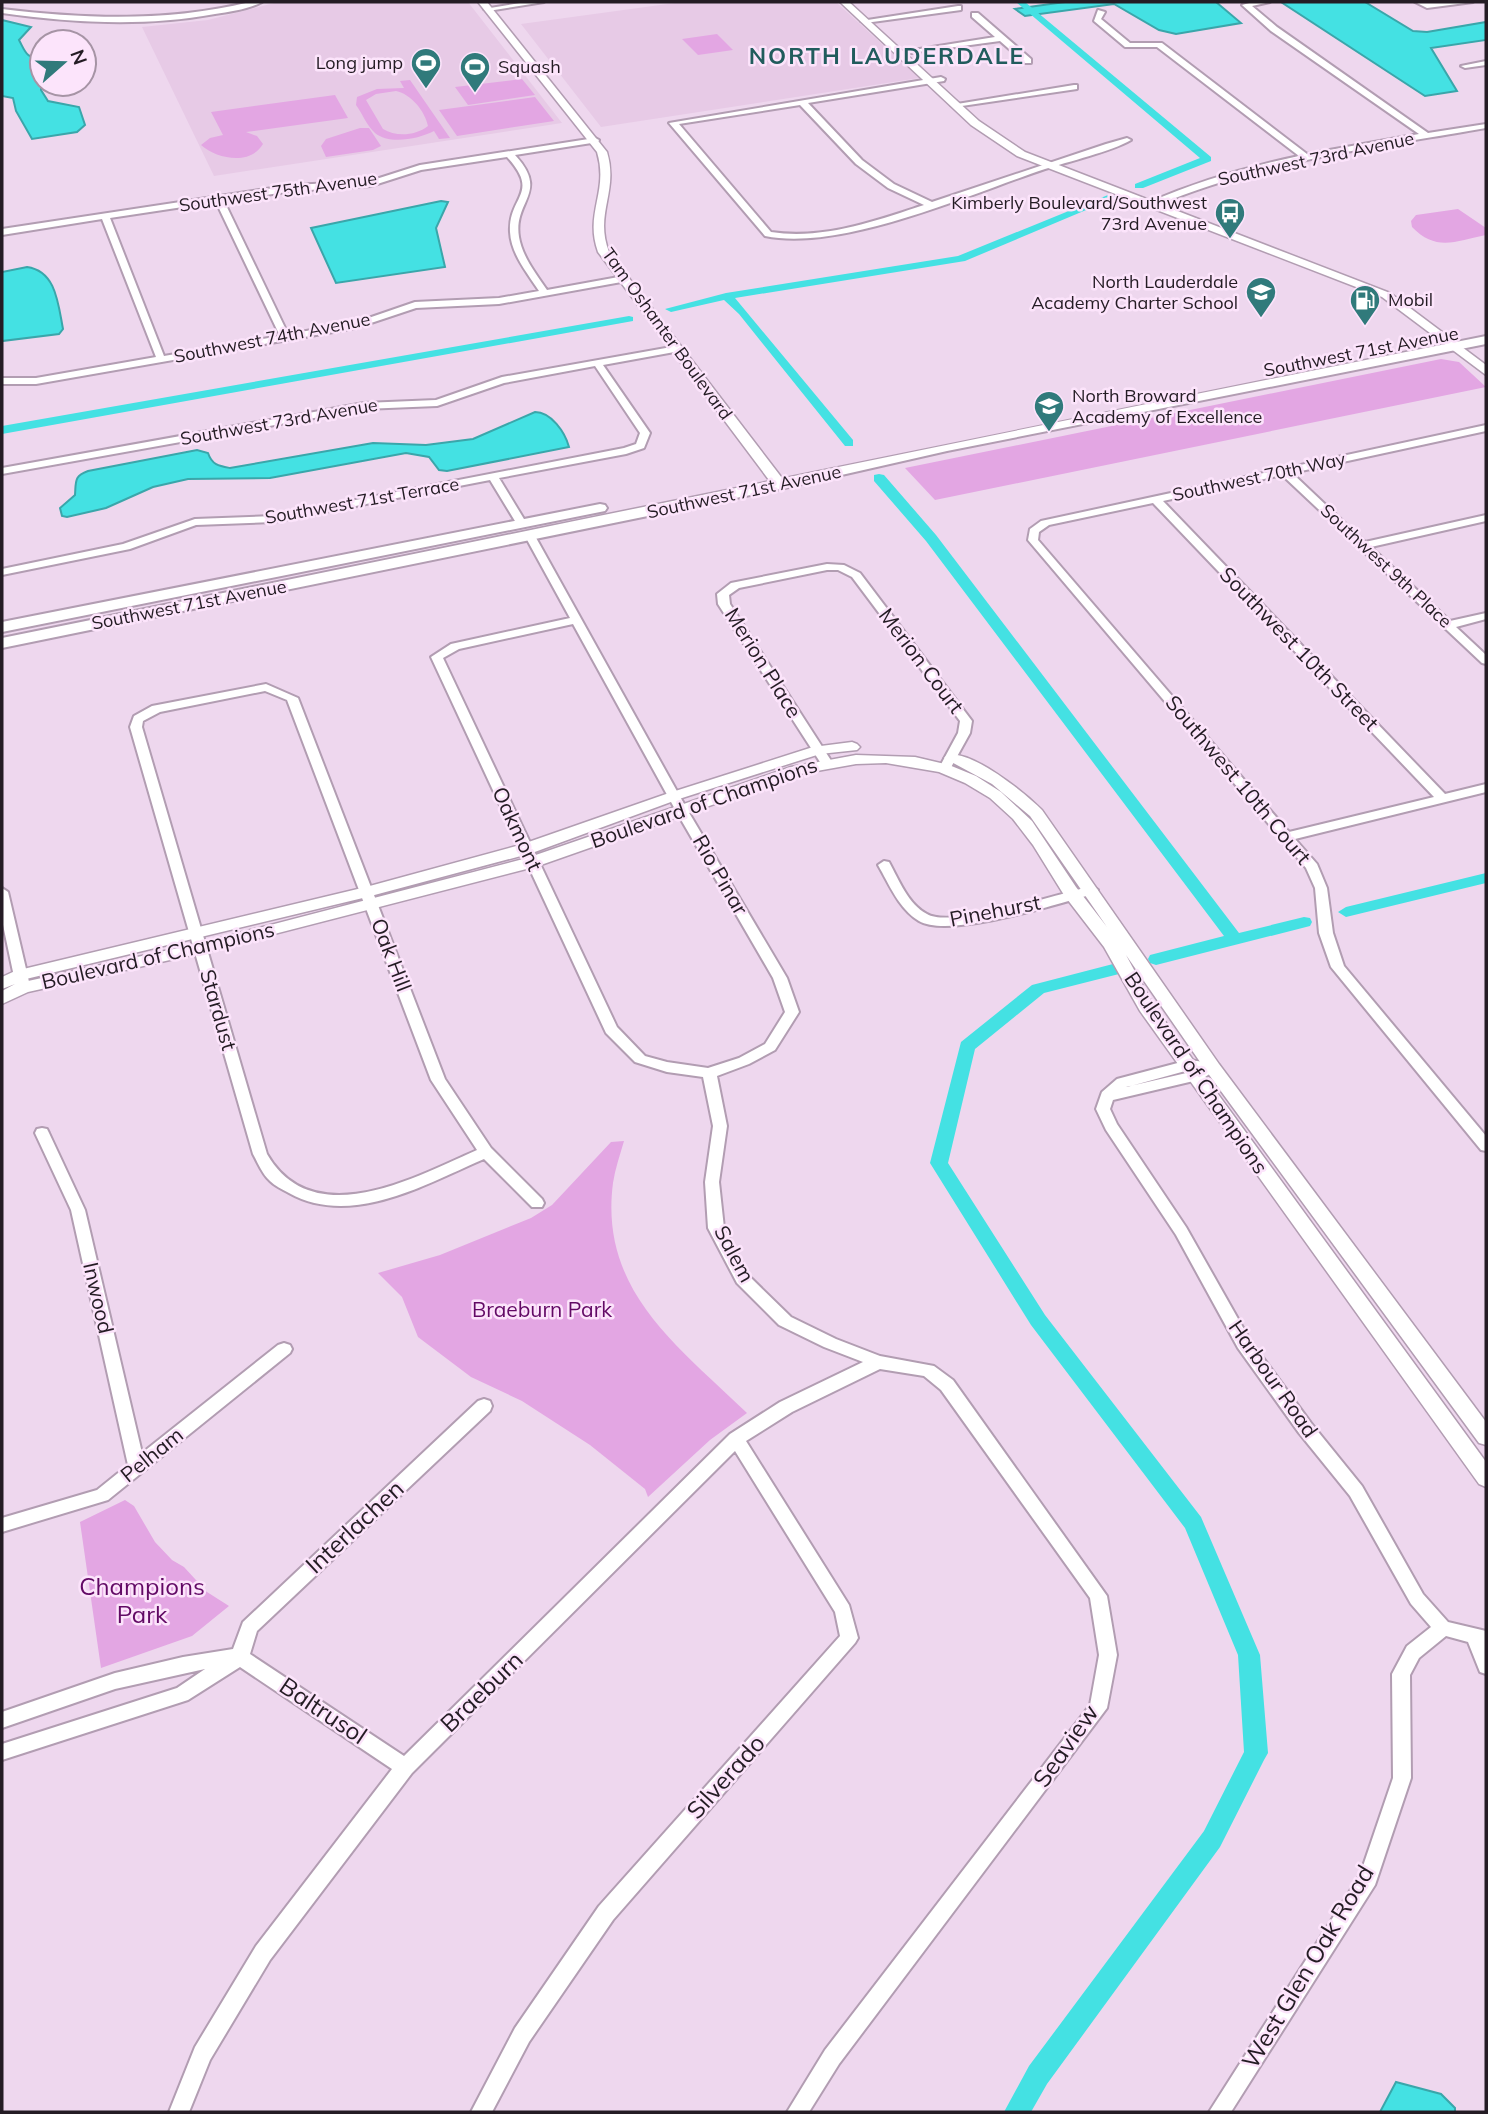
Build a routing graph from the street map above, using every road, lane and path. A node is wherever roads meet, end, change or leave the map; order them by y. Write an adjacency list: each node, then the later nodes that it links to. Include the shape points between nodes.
1 (258, 2): 10 (street, via 215,13 136,21 71,20)
2 (540, 2): 9 (street)
3 (844, 2): 14 (street)
4 (950, 2): 13 (street, via 958,8)
5 (1267, 2): 27 (street, via 1246,5)
6 (1419, 2): 7 (street, via 1427,6)
7 (1469, 2)
8 (857, 3): 13 (street)
9 (485, 5): 28 (street, Tam Oshanter Boulevard)
10 (2, 10)
11 (1101, 12): 31 (street, via 1097,19 1128,44 1159,45)
12 (975, 15): 15 (street)
13 (877, 20): 14 (street); 16 (street)
14 (865, 22): 21 (street)
15 (1002, 38): 16 (street); 17 (street)
16 (911, 51): 20 (street)
17 (1028, 61)
18 (1486, 63): 19 (street)
19 (1465, 66)
20 (941, 79): 21 (street); 24 (street)
21 (928, 81): 23 (street); 25 (street)
22 (1074, 87): 24 (street)
23 (802, 102): 35 (street, via 870,170); 35 (street, via 674,123 768,234 810,236)
24 (968, 103): 25 (street); 32 (street, via 1010,139)
25 (955, 105): 32 (street, via 995,139)
26 (1486, 126): 27 (street, Southwest 73rd Avenue)
27 (1427, 136): 31 (street, Southwest 73rd Avenue)
28 (595, 140): 30 (street, Southwest 75th Avenue); 38 (street, Tam Oshanter Boulevard, via 608,176 595,222 597,238)
29 (1127, 140): 32 (street)
30 (509, 154): 33 (street, Southwest 75th Avenue, via 413,169 370,183); 39 (street, via 526,175 527,184 514,234)
31 (1307, 158): 34 (street, Southwest 73rd Avenue, via 1227,175)
32 (1052, 164): 34 (street); 35 (street)
33 (219, 199): 36 (street, Southwest 75th Avenue); 42 (street)
34 (1154, 203): 41 (street, via 1386,295); 43 (street, via 1394,290)
35 (931, 205)
36 (105, 216): 37 (street, Southwest 75th Avenue); 48 (street)
37 (2, 232)
38 (624, 279): 39 (street, Southwest 74th Avenue); 46 (street, Tam Oshanter Boulevard)
39 (545, 293): 42 (street, Southwest 74th Avenue, via 479,303 415,305 372,321)
40 (1486, 327): 43 (main road, Southwest 71st Avenue)
41 (1442, 336): 43 (main road, Southwest 71st Avenue); 56 (main road, Southwest 71st Avenue, via 937,436)
42 (285, 337): 48 (street, Southwest 74th Avenue)
43 (1456, 340): 45 (main road, Southwest 71st Avenue); 50 (street); 56 (main road, Southwest 71st Avenue)
44 (1486, 340): 45 (main road, Southwest 71st Avenue)
45 (1470, 343): 47 (street)
46 (677, 349): 49 (street, Southwest 73rd Avenue); 56 (street, Tam Oshanter Boulevard)
47 (1486, 355)
48 (161, 359): 51 (street, Southwest 74th Avenue, via 36,381)
49 (597, 363): 53 (street, Southwest 73rd Avenue, via 502,380 437,403 364,405); 55 (street, Southwest 71st Terrace, via 645,433 640,446)
50 (1486, 370)
51 (2, 381)
52 (1486, 428): 54 (street, Southwest 70th Way)
53 (2, 471)
54 (1285, 471): 57 (street, Southwest 70th Way); 61 (street, Southwest 9th Place)
55 (494, 478): 59 (street, Rio Pinar); 63 (street, Southwest 71st Terrace, via 273,519 195,522 126,547)
56 (775, 479): 59 (main road, Southwest 71st Avenue); 59 (main road, Southwest 71st Avenue, via 573,513)
57 (1155, 499): 60 (street, Southwest 70th Way, via 1045,523); 74 (street, Southwest 10th Street)
58 (1486, 518): 61 (street)
59 (526, 530): 65 (street, Rio Pinar); 67 (main road, Southwest 71st Avenue, via 192,589 171,597); 68 (main road, Southwest 71st Avenue, via 490,544)
60 (1034, 531): 76 (street, Southwest 10th Court, via 1033,540)
61 (1365, 545): 66 (street, Southwest 9th Place)
62 (840, 567): 71 (street, Merion Place, via 735,585 723,594 724,604); 72 (street, Merion Court, via 856,575 965,721 964,733)
63 (2, 572)
64 (1486, 616): 66 (street)
65 (576, 620): 75 (street, Rio Pinar); 77 (street, Oakmont, via 455,646 437,657)
66 (1448, 625): 69 (street, Southwest 9th Place)
67 (2, 629)
68 (2, 643)
69 (1486, 661)
70 (277, 690): 82 (street, Oak Hill, via 292,698); 83 (street, Stardust, via 266,687 168,707 138,719 136,727)
71 (822, 756): 72 (street, Boulevard of Champions); 75 (street, Boulevard of Champions, via 796,769)
72 (947, 762): 79 (street, Boulevard of Champions, via 988,773 1014,790 1037,813); 81 (street, Boulevard of Champions, via 1002,799 1022,819)
73 (1486, 788): 74 (street)
74 (1443, 799): 76 (street)
75 (678, 804): 77 (street, Boulevard of Champions); 89 (street, Rio Pinar, via 780,978 792,1012 770,1046)
76 (1289, 836): 91 (street, Southwest 10th Court, via 1321,888 1326,933 1338,967)
77 (529, 856): 82 (street, Boulevard of Champions); 89 (street, Oakmont, via 611,1030 640,1059)
78 (884, 865): 81 (street, Pinehurst, via 913,911 928,921 953,923)
79 (1092, 890): 81 (street, Pinehurst); 84 (street, Boulevard of Champions)
80 (2, 892): 85 (street)
81 (1073, 894): 84 (street, Boulevard of Champions)
82 (369, 898): 83 (street, Boulevard of Champions); 92 (street, Oak Hill, via 438,1080)
83 (198, 940): 85 (street, Boulevard of Champions); 92 (street, Stardust, via 260,1154 276,1179 305,1196 343,1202 379,1195)
84 (1136, 971): 88 (street, Boulevard of Champions, via 1146,1007)
85 (22, 981): 86 (street, Boulevard of Champions); 87 (street, Boulevard of Champions)
86 (2, 983)
87 (2, 998)
88 (1200, 1070): 97 (street, Boulevard of Champions); 100 (street, Boulevard of Champions); 102 (street, Harbour Road, via 1107,1096 1103,1109 1181,1231 1244,1343 1356,1491 1417,1599)
89 (709, 1073): 95 (street, Salem, via 720,1126 712,1182 716,1228 742,1279 785,1321)
90 (42, 1133): 99 (street, Inwood, via 78,1210)
91 (1486, 1146)
92 (486, 1152): 93 (street, Oak Hill)
93 (537, 1203)
94 (284, 1349): 99 (street, Pelham)
95 (879, 1362): 98 (street, Braeburn, via 786,1407); 111 (street, Seaview, via 928,1370 947,1385 1098,1596 1108,1655 1098,1708 832,2057)
96 (484, 1406): 104 (street, Interlachen, via 249,1627)
97 (1486, 1437)
98 (736, 1439): 108 (street, Braeburn); 110 (street, Silverado, via 843,1610 849,1638 606,1913 522,2035)
99 (137, 1468): 101 (street, Pelham, via 102,1495)
100 (1486, 1478)
101 (2, 1525)
102 (1443, 1628): 103 (street); 112 (street, West Glen Oak Road, via 1413,1652 1401,1674 1402,1778 1368,1879)
103 (1482, 1634): 105 (street)
104 (240, 1657): 106 (street, via 115,1681); 107 (street, via 182,1694); 108 (street, Baltrusol)
105 (1486, 1666)
106 (2, 1720)
107 (2, 1752)
108 (405, 1767): 109 (street, Braeburn, via 262,1953 202,2054)
109 (179, 2112)
110 (481, 2112)
111 (797, 2112)
112 (1219, 2112)

